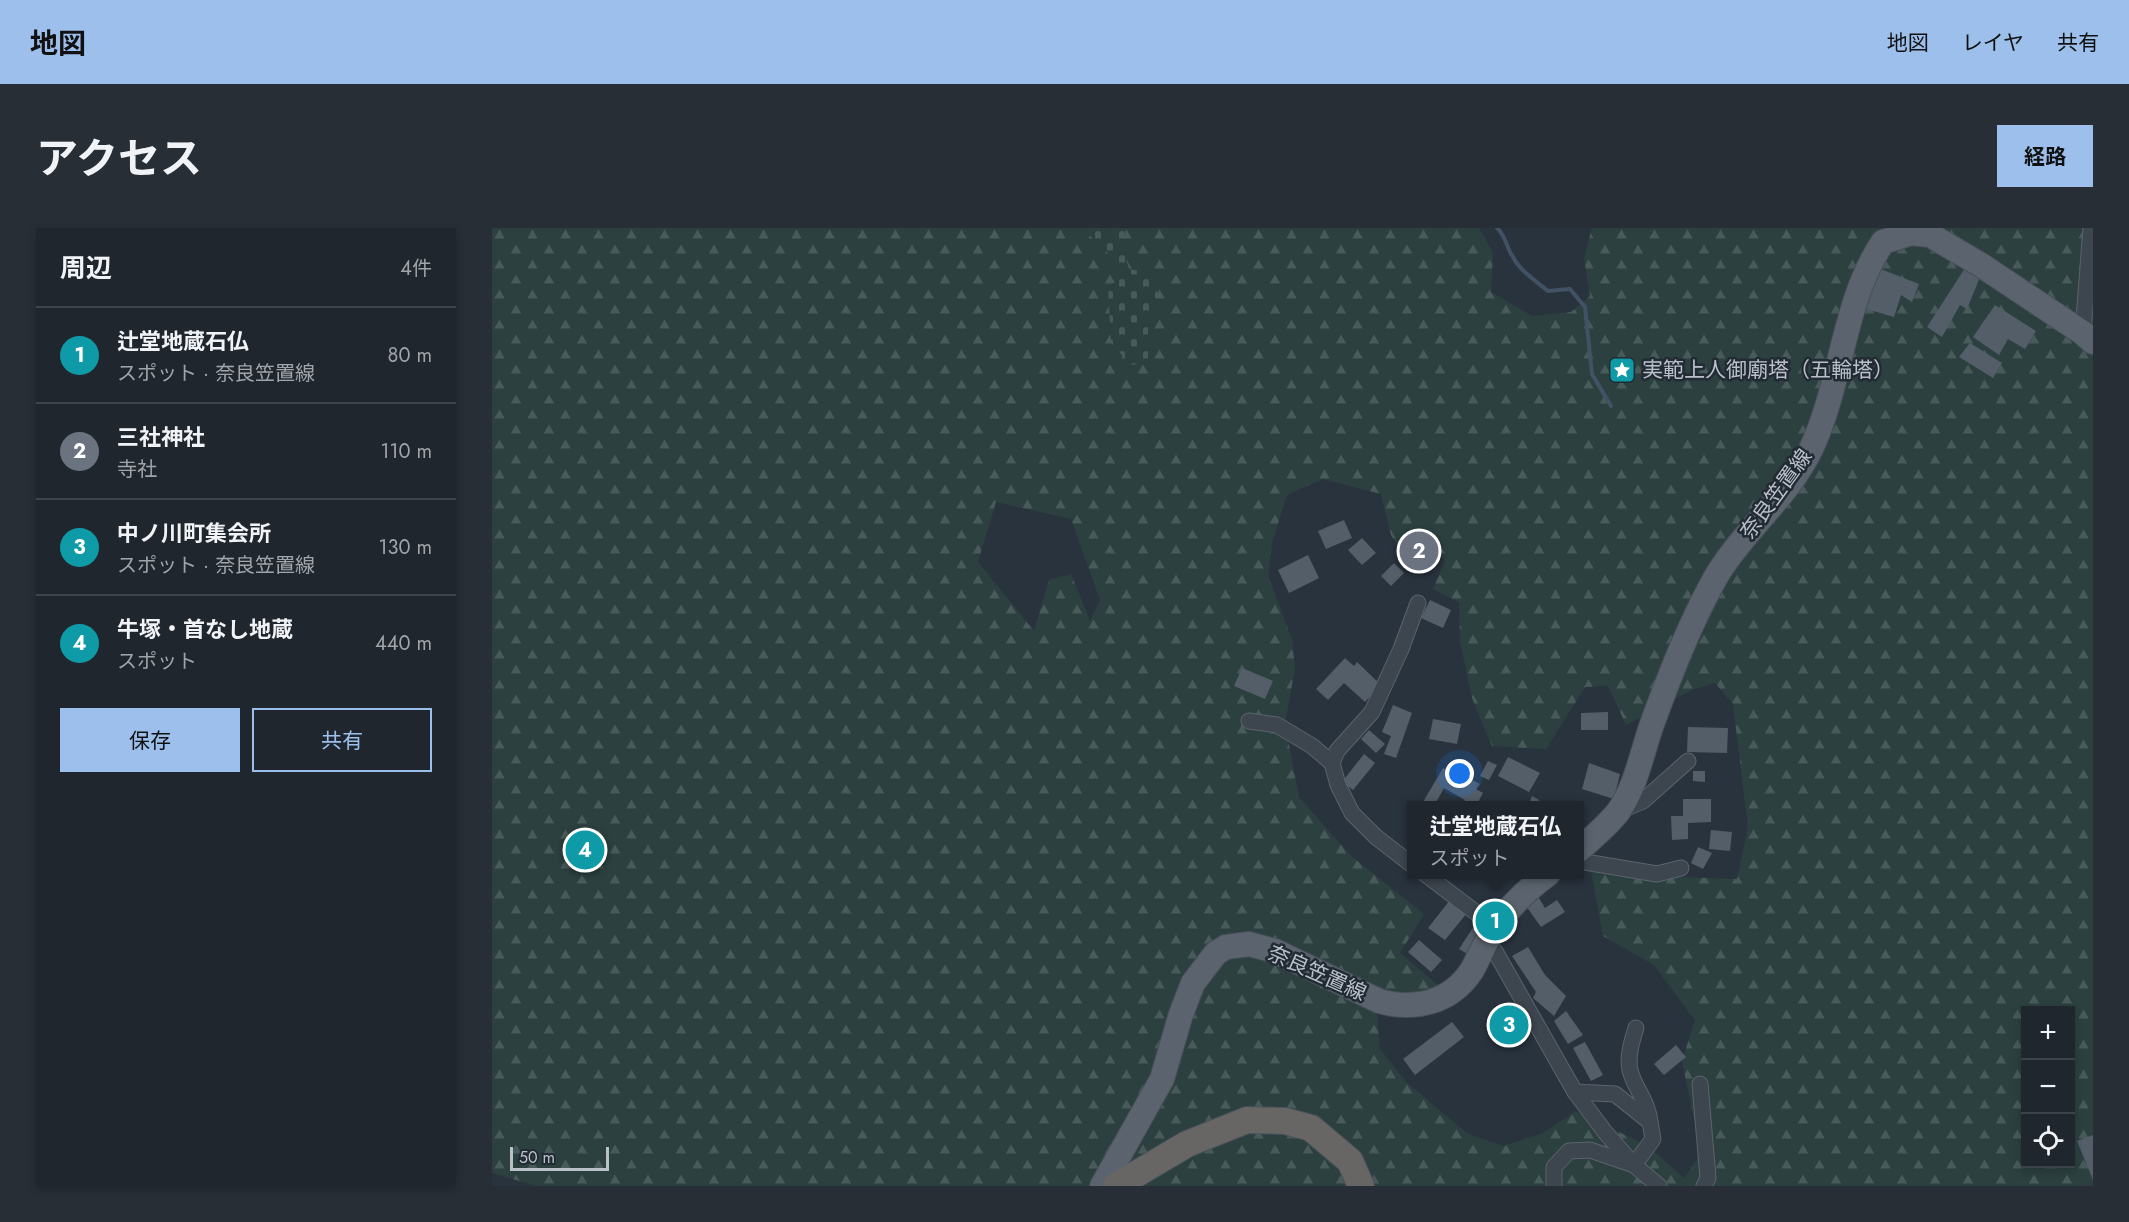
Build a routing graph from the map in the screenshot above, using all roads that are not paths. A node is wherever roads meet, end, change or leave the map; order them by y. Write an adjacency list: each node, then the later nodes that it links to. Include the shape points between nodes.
1 (2091, 228): 2 (street)
2 (2088, 337): 7 (main road, 奈良笠置線, via 1930,235 1911,233 1882,242 1865,275 1812,447 1714,581 1677,654 1629,791)
3 (1418, 603): 6 (street, via 1372,712 1337,751)
4 (1249, 721): 6 (street, via 1277,725)
5 (1688, 761): 7 (street, via 1643,801)
6 (1332, 763): 9 (street, via 1352,813)
7 (1617, 812): 8 (main road, 奈良笠置線)
8 (1584, 845)
9 (1407, 861)
10 (1584, 862): 11 (street, via 1657,874)
11 (1681, 868)
12 (1430, 879): 14 (street)
13 (1542, 879): 14 (main road, 奈良笠置線)
14 (1491, 934): 17 (street, via 1496,953); 20 (main road, 奈良笠置線, via 1459,986 1414,1007 1379,1002 1275,951 1250,944 1226,947 1216,953 1193,983 1162,1079)
15 (1636, 1028): 18 (street, via 1630,1046 1630,1070 1649,1109)
16 (1700, 1084): 25 (street, via 1708,1178)
17 (1575, 1092): 18 (street, via 1615,1094); 19 (street)
18 (1650, 1122): 19 (street, via 1653,1139)
19 (1634, 1165): 23 (street, via 1590,1150 1569,1151 1554,1167); 24 (street)
20 (1102, 1186)
21 (1116, 1186): 22 (highway, via 1187,1144 1248,1120 1285,1120 1311,1128 1350,1161)
22 (1361, 1186)
23 (1554, 1186)
24 (1659, 1186)
25 (1704, 1186)

